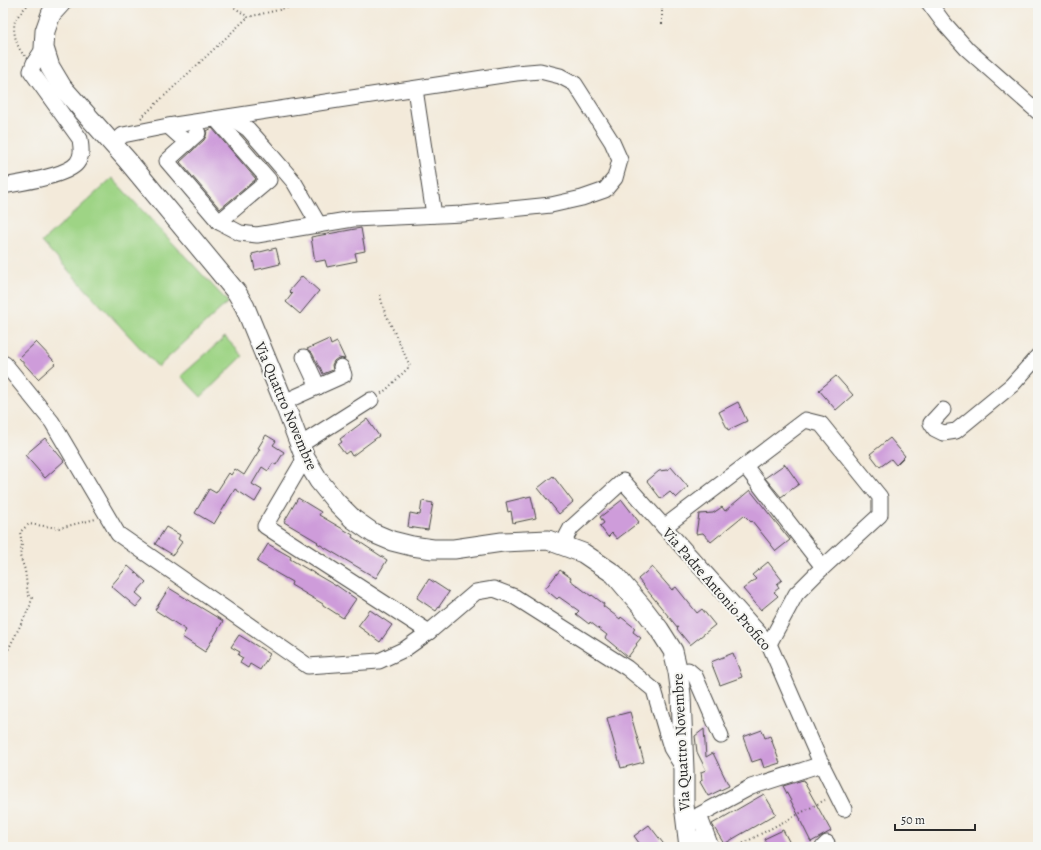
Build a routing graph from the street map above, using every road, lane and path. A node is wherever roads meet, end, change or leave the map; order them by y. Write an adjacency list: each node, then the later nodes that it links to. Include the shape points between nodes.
1 (29, 3): 9 (path, via 15,20 14,35 23,54)
2 (61, 3): 9 (main road, via 51,14)
3 (228, 3): 7 (path)
4 (309, 3): 7 (path)
5 (662, 3): 8 (path)
6 (929, 3): 11 (street, via 967,49)
7 (248, 17): 13 (path)
8 (662, 26)
9 (39, 56): 15 (main road, Via Quattro Novembre, via 50,67 62,87); 16 (street, via 31,71 80,139 82,152 77,163 65,172)
10 (415, 89): 12 (street); 17 (street); 17 (street, via 540,70 560,76 575,84 612,142 620,160 615,178 605,190 582,198 551,205)
11 (1038, 112)
12 (223, 118): 14 (street); 18 (street, via 269,180); 19 (street, via 248,129 294,182)
13 (140, 119)
14 (168, 126): 15 (street, via 123,135); 18 (street, via 192,138 167,161)
15 (113, 144): 27 (main road, Via Quattro Novembre, via 236,293 245,307)
16 (3, 186)
17 (434, 215): 19 (street, via 353,219)
18 (219, 222): 19 (street, via 240,233 257,235)
19 (319, 225)
20 (380, 295): 26 (path, via 384,310 410,366 386,390)
21 (1038, 356): 28 (street, via 1012,385 956,431 943,433 935,429 931,423)
22 (304, 357): 25 (street)
23 (3, 363): 31 (street, via 52,422)
24 (341, 367): 25 (street, via 344,375)
25 (318, 387): 27 (street)
26 (371, 400): 29 (street)
27 (284, 402): 29 (main road, Via Quattro Novembre)
28 (943, 410)
29 (303, 451): 33 (main road, Via Quattro Novembre, via 319,481 336,502 353,519 373,533 392,541 433,549 548,540); 35 (street, via 265,526)
30 (744, 466): 32 (street); 34 (street); 34 (street, via 805,420 811,421 821,424 880,497 880,515)
31 (107, 516): 35 (street, via 118,534 308,666 379,661 405,649); 37 (path, via 59,528 29,524 20,532 20,556 28,595 32,598)
32 (664, 527): 33 (street, Via Padre Antonio Profico, via 623,481 571,528); 36 (street, Via Padre Antonio Profico)
33 (562, 545): 38 (main road, Via Quattro Novembre, via 584,552 614,574 660,629 673,651)
34 (823, 567): 36 (street, via 796,594)
35 (429, 632): 41 (street, via 476,592 494,589 515,597 627,668 654,690 671,748)
36 (769, 644): 40 (street, Via Padre Antonio Profico)
37 (3, 660)
38 (678, 672): 39 (street, via 688,670 695,676); 41 (main road, Via Quattro Novembre)
39 (721, 736)
40 (822, 764): 42 (street, Via Padre Antonio Profico); 45 (street, via 751,786 699,815)
41 (684, 770): 44 (main road, Via Quattro Novembre, via 684,805)
42 (836, 794): 43 (street, Via Padre Antonio Profico); 46 (path)
43 (844, 809)
44 (692, 845)
45 (711, 847)
46 (736, 847)

